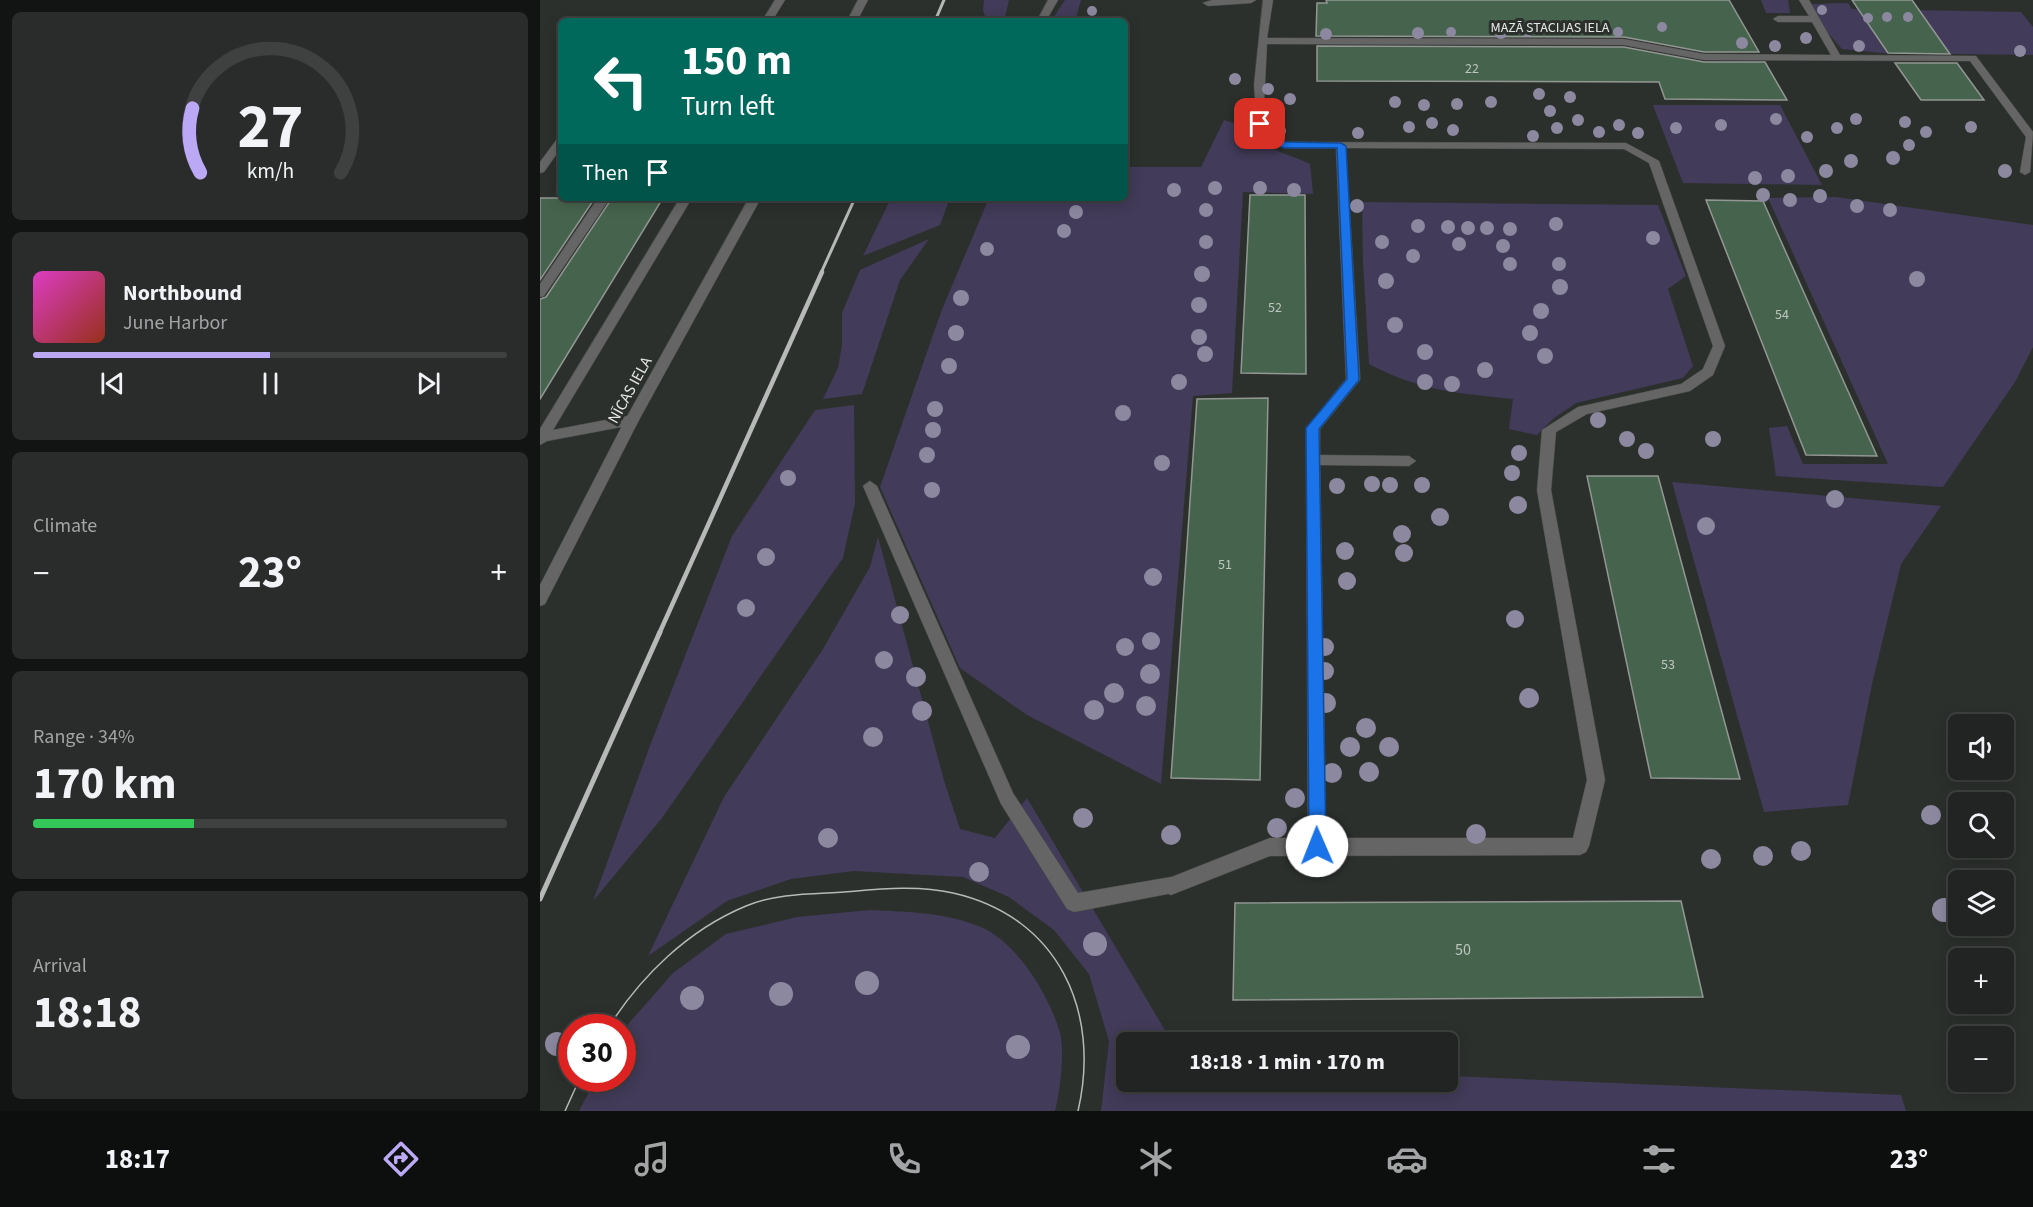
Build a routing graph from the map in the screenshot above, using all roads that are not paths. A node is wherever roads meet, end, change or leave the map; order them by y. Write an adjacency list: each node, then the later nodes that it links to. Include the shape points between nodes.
1 (780, 0): 8 (street)
2 (863, 0): 9 (street)
3 (1053, 0): 10 (street)
4 (1251, 0): 7 (street)
5 (1268, 0): 13 (street)
6 (1804, 0): 12 (street)
7 (1208, 3)
8 (769, 18)
9 (854, 18)
10 (1044, 18)
11 (1778, 19): 12 (street)
12 (1815, 19): 14 (street)
13 (1262, 40): 14 (street, MAZĀ STACIJAS IELA, via 1624,42 1704,57); 16 (street, via 1257,111 1263,136 1284,145)
14 (1837, 57): 18 (street, MAZĀ STACIJAS IELA, via 1973,58 2031,137)
15 (558, 145): 17 (street)
16 (1341, 146): 25 (street, via 1353,380 1312,428); 29 (street, via 1626,146 1654,162 1719,346 1708,372 1685,388 1583,410 1549,430 1544,490 1596,780 1580,846)
17 (540, 170)
18 (2025, 172)
19 (602, 201): 22 (street)
20 (684, 201): 24 (street)
21 (753, 201): 23 (street, NĪCAS IELA)
22 (540, 293)
23 (632, 420): 24 (street); 28 (street, NĪCAS IELA)
24 (541, 438)
25 (1313, 460): 26 (street); 29 (street)
26 (1409, 460)
27 (870, 486): 29 (street, via 1007,798 1074,903 1171,886 1270,847)
28 (540, 600)
29 (1317, 846)

